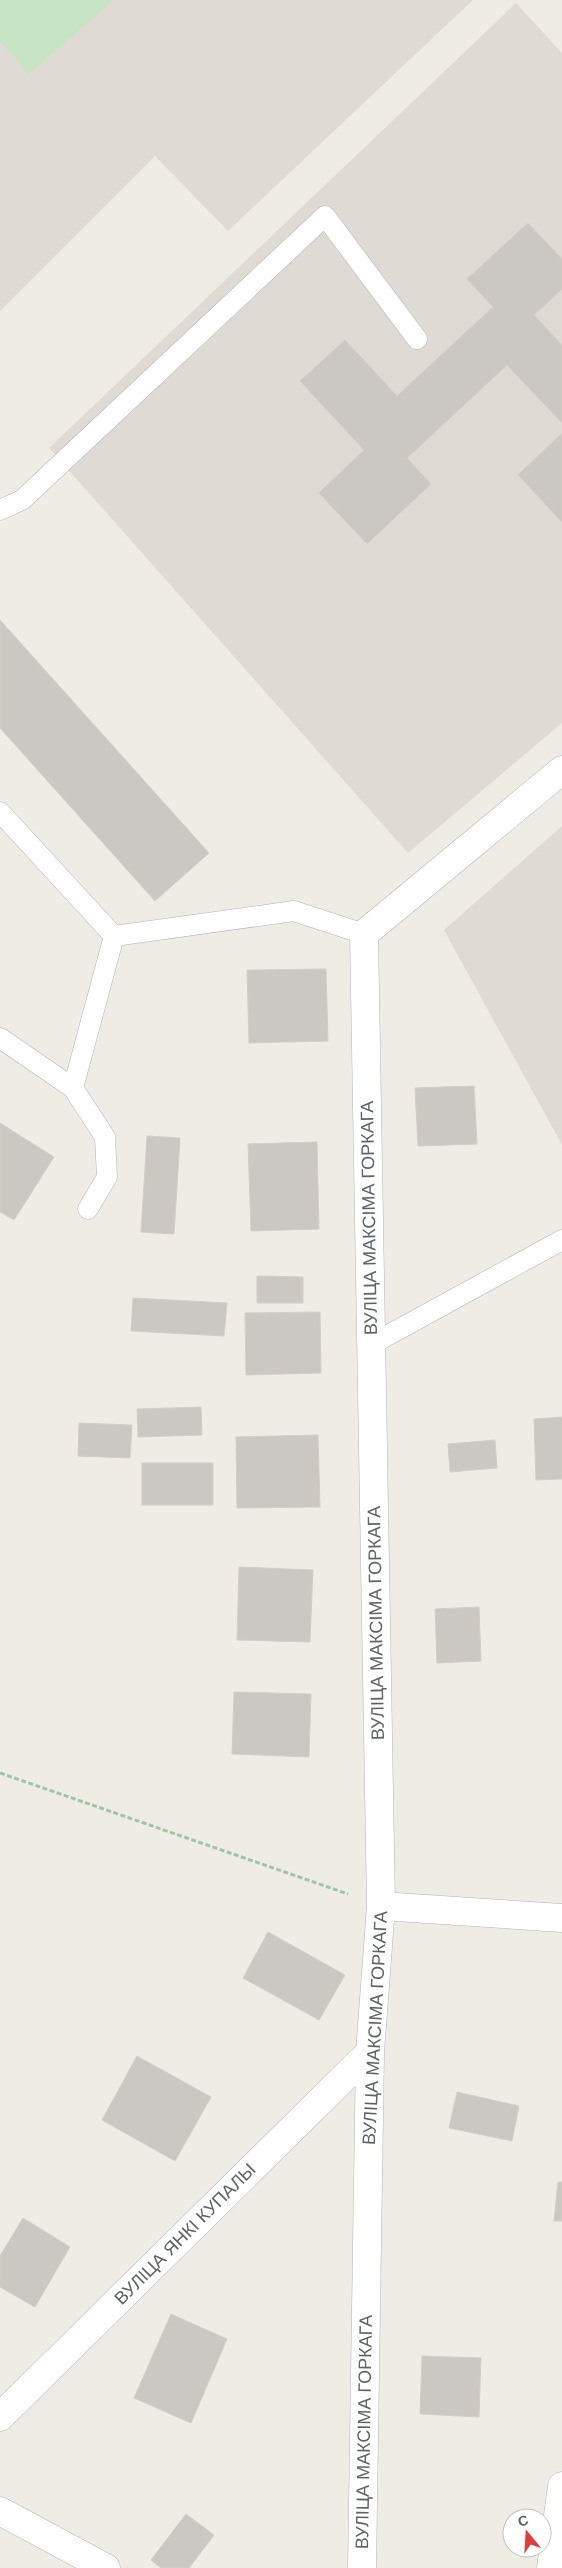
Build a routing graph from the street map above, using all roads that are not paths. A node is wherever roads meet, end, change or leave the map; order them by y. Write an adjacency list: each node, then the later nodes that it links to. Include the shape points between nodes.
1 (417, 339): 2 (lane, via 325,216 22,500)
2 (0, 510)
3 (562, 770): 5 (street)
4 (0, 812): 6 (lane)
5 (364, 934): 6 (lane, via 294,912); 11 (street, ВУЛІЦА МАКСІМА ГОРКАГА)
6 (114, 936): 8 (lane)
7 (0, 1038): 8 (lane)
8 (73, 1088): 9 (lane, via 105,1137 107,1177)
9 (88, 1209)
10 (562, 1240): 11 (lane)
11 (372, 1344): 12 (street, ВУЛІЦА МАКСІМА ГОРКАГА)
12 (381, 1906): 13 (street); 14 (street, ВУЛІЦА МАКСІМА ГОРКАГА)
13 (562, 1918)
14 (370, 2052): 15 (street, ВУЛІЦА ЯНКІ КУПАЛЫ); 19 (street, ВУЛІЦА МАКСІМА ГОРКАГА)
15 (0, 2417)
16 (562, 2486): 20 (street)
17 (0, 2511): 18 (street)
18 (106, 2568)
19 (362, 2568)
20 (551, 2568)

